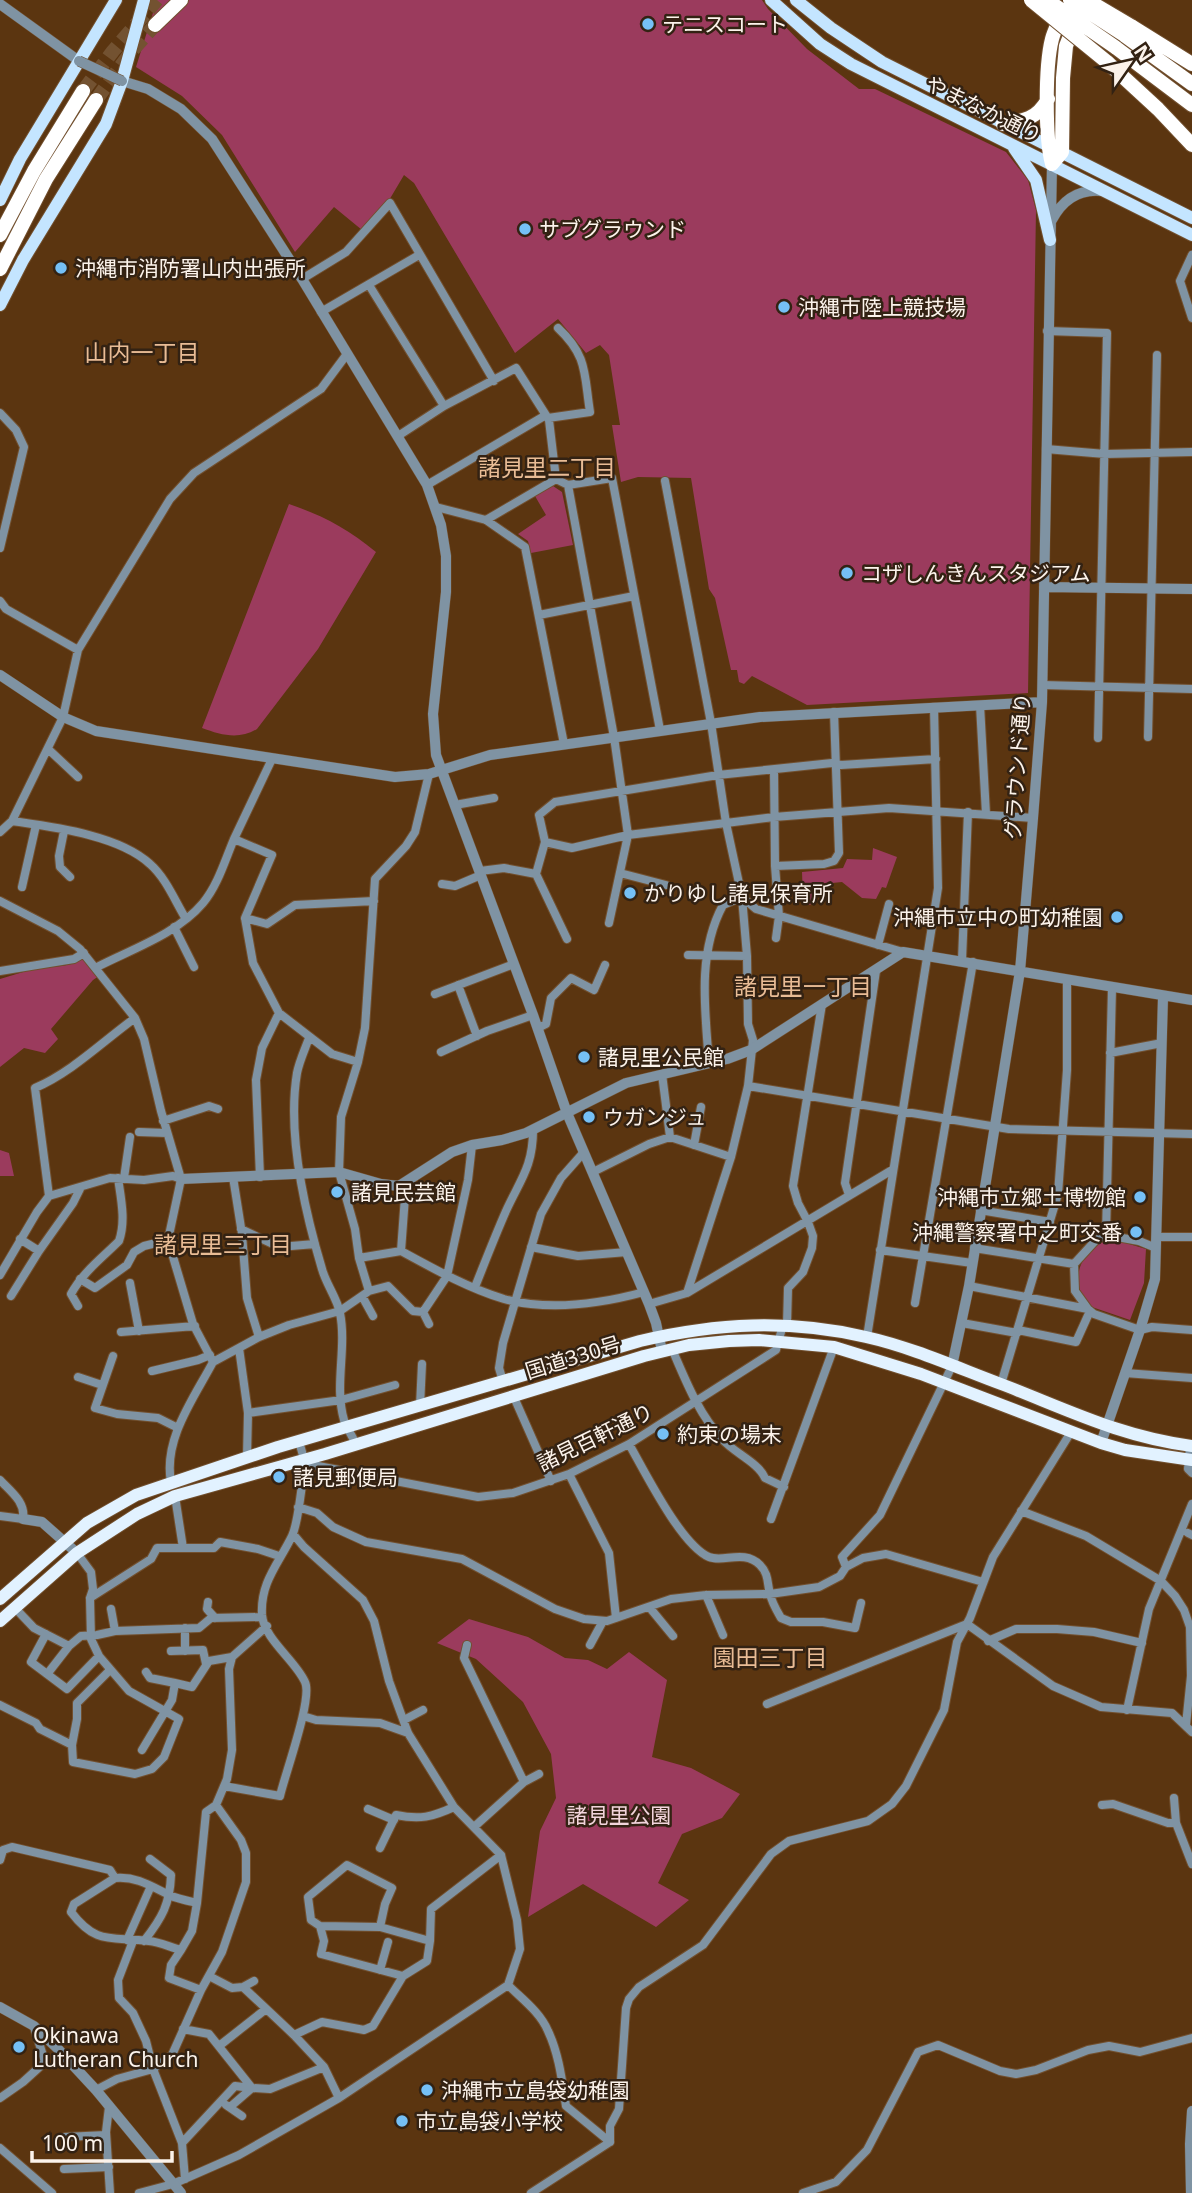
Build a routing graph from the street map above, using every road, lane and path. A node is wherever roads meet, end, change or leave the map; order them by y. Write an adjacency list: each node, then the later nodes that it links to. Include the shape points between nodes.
1 (117, 0): 14 (main road)
2 (144, 0): 16 (main road)
3 (181, 0): 12 (highway)
4 (771, 0): 21 (main road, やまなか通り, via 820,44 851,64)
5 (796, 0): 20 (main road, やまなか通り, via 874,57)
6 (1031, 0): 22 (highway, bridge, via 1107,62)
7 (1046, 0): 13 (highway, bridge)
8 (1072, 0): 13 (highway, bridge); 18 (highway, via 1052,39)
9 (1087, 0): 13 (highway, bridge)
10 (1098, 0): 24 (highway, via 1075,23 1066,46)
11 (0, 4): 14 (street)
12 (155, 25)
13 (1124, 36): 15 (highway); 17 (highway); 19 (highway)
14 (79, 61): 16 (street, bridge); 26 (main road)
15 (1192, 64)
16 (122, 81): 35 (street, via 148,89 204,130); 37 (main road, via 106,124)
17 (1192, 84)
18 (1048, 97): 20 (highway, via 1035,116); 23 (highway)
19 (1192, 105)
20 (1003, 124): 23 (main road, やまなか通り)
21 (1007, 141): 24 (main road, やまなか通り); 31 (main road, via 1037,180)
22 (1192, 145)
23 (1047, 146): 24 (highway)
24 (1057, 158): 25 (main road, やまなか通り); 27 (main road, やまなか通り); 28 (street, グラウンド通り)
25 (1109, 193): 28 (street, via 1074,195 1059,207); 30 (main road, やまなか通り)
26 (0, 200)
27 (1192, 218)
28 (1051, 223): 31 (street, グラウンド通り)
29 (0, 235): 34 (highway, via 34,171 90,96)
30 (1192, 235)
31 (1050, 240): 41 (street, グラウンド通り)
32 (419, 255): 35 (street, via 390,204 346,253); 36 (street); 44 (street)
33 (1192, 255): 39 (street, via 1180,281)
34 (0, 269)
35 (302, 279): 38 (street)
36 (369, 285): 38 (street); 45 (street)
37 (0, 305)
38 (321, 313): 42 (street)
39 (1192, 318)
40 (558, 328): 47 (street, via 582,357 590,412)
41 (1047, 331): 49 (street, グラウンド通り); 52 (street, via 1107,333)
42 (347, 354): 48 (street); 68 (street, via 321,389 194,472 170,499)
43 (1157, 355): 51 (street)
44 (494, 381): 45 (street); 47 (street, via 516,368)
45 (444, 406): 48 (street)
46 (0, 414): 59 (street, via 16,430 24,447)
47 (547, 417): 53 (street); 55 (street)
48 (398, 436): 55 (street)
49 (1046, 449): 52 (street); 60 (street, グラウンド通り)
50 (1192, 452): 51 (street)
51 (1155, 453): 52 (street); 62 (street)
52 (1105, 454): 61 (street)
53 (556, 479): 56 (street); 58 (street)
54 (665, 481): 79 (street)
55 (427, 485): 57 (street)
56 (568, 485): 64 (street, via 612,478); 66 (street)
57 (436, 508): 58 (street); 90 (street, via 446,572 433,713)
58 (486, 520): 67 (street, via 525,547)
59 (0, 548)
60 (1044, 587): 61 (street); 70 (street, グラウンド通り)
61 (1101, 587): 62 (street); 71 (street)
62 (1152, 588): 63 (street); 72 (street)
63 (1192, 589)
64 (634, 596): 66 (street); 80 (street)
65 (0, 601): 68 (street, via 6,609)
66 (590, 605): 67 (street); 81 (street)
67 (539, 615): 84 (street)
68 (78, 650): 78 (street)
69 (0, 675): 78 (street)
70 (1042, 685): 71 (street); 74 (street, グラウンド通り)
71 (1101, 686): 72 (street); 83 (street)
72 (1150, 689): 73 (street); 82 (street)
73 (1192, 689)
74 (1042, 702): 75 (street); 102 (street, グラウンド通り)
75 (980, 705): 76 (street); 100 (street)
76 (934, 707): 77 (street); 87 (street)
77 (834, 712): 79 (street); 88 (street)
78 (64, 717): 85 (street); 86 (street, via 96,731)
79 (711, 723): 80 (street); 92 (street)
80 (660, 730): 81 (street)
81 (614, 737): 84 (street); 94 (street)
82 (1148, 737)
83 (1098, 738)
84 (564, 744): 90 (street, via 490,755)
85 (48, 749): 93 (street); 103 (street)
86 (272, 759): 91 (street, via 386,776); 109 (street)
87 (936, 759): 88 (street); 97 (street)
88 (836, 764): 89 (street); 98 (street)
89 (774, 770): 92 (street); 101 (street)
90 (441, 771): 91 (street); 96 (street)
91 (429, 774): 121 (street, via 415,832 375,879)
92 (718, 775): 94 (street); 104 (street)
93 (78, 777)
94 (622, 789): 108 (street); 110 (street, via 548,805 539,815)
95 (494, 798): 96 (street)
96 (454, 805): 112 (street)
97 (937, 810): 98 (street); 99 (street); 133 (street, via 938,888)
98 (839, 813): 101 (street); 111 (street, via 839,853 834,861)
99 (968, 813): 100 (street); 137 (street)
100 (986, 814): 102 (street)
101 (774, 817): 104 (street); 111 (street)
102 (1033, 818): 145 (street, グラウンド通り)
103 (12, 821): 105 (street); 107 (street)
104 (726, 823): 108 (street); 119 (street)
105 (36, 825): 106 (street); 118 (street)
106 (64, 831): 115 (street, via 60,867); 125 (street, via 92,835 150,864)
107 (0, 832)
108 (628, 835): 110 (street, via 572,848); 113 (street)
109 (234, 839): 124 (street, via 272,855); 125 (street, via 213,887)
110 (545, 842): 114 (street)
111 (775, 866): 123 (street)
112 (481, 873): 114 (street, via 504,868); 116 (street, via 455,886); 139 (street)
113 (620, 873): 117 (street); 126 (street)
114 (536, 874): 129 (street)
115 (70, 877)
116 (442, 884)
117 (666, 885)
118 (22, 887)
119 (742, 897): 123 (street, via 756,909); 135 (street); 136 (street, via 723,905)
120 (0, 901): 132 (street, via 58,931)
121 (374, 901): 124 (street, via 295,905 267,923); 163 (street, via 365,1028)
122 (889, 904): 130 (street)
123 (779, 916): 128 (street); 130 (street)
124 (244, 918): 153 (street, via 253,962)
125 (186, 919): 127 (street)
126 (609, 923)
127 (174, 927): 141 (street); 142 (street)
128 (776, 938)
129 (567, 939)
130 (878, 944): 131 (street)
131 (903, 952): 133 (street); 144 (street)
132 (84, 953): 141 (street); 143 (street)
133 (926, 954): 137 (street); 171 (street)
134 (688, 955): 136 (street)
135 (747, 956): 136 (street); 160 (street)
136 (706, 957): 164 (street)
137 (962, 960): 138 (street)
138 (973, 962): 145 (street); 173 (street)
139 (514, 964): 147 (street); 154 (street)
140 (605, 965): 156 (street, via 594,990 571,978 551,998 546,1024)
141 (97, 967): 155 (street)
142 (194, 967)
143 (0, 971)
144 (876, 971): 152 (street); 168 (street)
145 (1020, 971): 146 (street); 175 (street, グラウンド通り)
146 (1068, 980): 148 (street); 177 (street)
147 (458, 985): 149 (street); 157 (street)
148 (1112, 988): 150 (street); 162 (street)
149 (435, 994)
150 (1163, 997): 151 (street); 159 (street)
151 (1192, 1000)
152 (822, 1004): 160 (street); 167 (street)
153 (279, 1013): 158 (street); 194 (street, via 262,1048 256,1080)
154 (533, 1015): 156 (street); 157 (street)
155 (135, 1018): 174 (street); 200 (street, via 52,1080 34,1088)
156 (538, 1028): 172 (street)
157 (477, 1035): 161 (street)
158 (309, 1038): 163 (street, via 331,1054); 192 (street, via 297,1071 295,1100)
159 (1162, 1043): 162 (street); 181 (street)
160 (751, 1050): 164 (street); 166 (street)
161 (441, 1052)
162 (1110, 1053): 179 (street)
163 (358, 1062): 190 (street, via 341,1117)
164 (709, 1063): 165 (street)
165 (662, 1074): 172 (street, via 626,1083); 184 (street)
166 (748, 1086): 167 (street); 188 (street)
167 (808, 1096): 168 (street); 202 (street, via 793,1186)
168 (855, 1102): 171 (street); 199 (street, via 845,1183)
169 (701, 1107): 186 (street)
170 (218, 1110): 174 (street, via 209,1106)
171 (902, 1110): 173 (street); 189 (street)
172 (567, 1113): 176 (street); 187 (street)
173 (947, 1118): 175 (street); 217 (street)
174 (163, 1121): 180 (street)
175 (993, 1126): 177 (street); 201 (street, グラウンド通り)
176 (533, 1130): 185 (street); 227 (street, via 528,1168)
177 (1063, 1130): 179 (street); 203 (street, via 1058,1194)
178 (139, 1132): 180 (street)
179 (1108, 1132): 181 (street); 205 (street)
180 (167, 1133): 196 (street)
181 (1160, 1134): 182 (street); 209 (street)
182 (1192, 1134)
183 (130, 1137): 195 (street)
184 (670, 1137): 186 (street); 191 (street)
185 (472, 1145): 197 (street, via 452,1152); 223 (street)
186 (694, 1145): 188 (street)
187 (584, 1152): 191 (street); 211 (street, via 561,1178 541,1214)
188 (731, 1157): 229 (street)
189 (892, 1170): 199 (street); 213 (street)
190 (339, 1172): 192 (street); 197 (street, via 380,1184); 218 (street)
191 (593, 1172): 216 (street)
192 (302, 1175): 194 (street); 210 (street)
193 (233, 1177): 194 (street); 196 (street); 204 (street)
194 (260, 1177)
195 (121, 1178): 196 (street); 198 (street); 224 (street, via 119,1241)
196 (181, 1179): 208 (street)
197 (405, 1183): 215 (street)
198 (80, 1188): 200 (street); 214 (street)
199 (849, 1195): 202 (street)
200 (49, 1196): 207 (street)
201 (980, 1210): 203 (street); 212 (street, グラウンド通り)
202 (808, 1222): 229 (street); 243 (street, via 812,1248 803,1272 788,1288)
203 (1050, 1222): 219 (street)
204 (241, 1229): 210 (street, via 279,1247); 251 (street, via 247,1298)
205 (1106, 1235): 209 (street); 221 (street)
206 (1192, 1237): 209 (street)
207 (20, 1238): 214 (street); 222 (street)
208 (168, 1240): 224 (street, via 134,1252 127,1265 95,1289); 244 (street)
209 (1156, 1243): 245 (street, via 1154,1279)
210 (315, 1244): 238 (street)
211 (531, 1247): 216 (street, via 578,1255); 233 (street)
212 (974, 1248): 219 (street); 220 (street, グラウンド通り)
213 (880, 1250): 217 (street); 252 (street)
214 (39, 1251): 231 (street)
215 (401, 1251): 218 (street); 223 (street)
216 (627, 1252): 228 (street)
217 (924, 1256): 220 (street); 234 (street)
218 (359, 1258): 230 (street)
219 (1040, 1258): 221 (street); 232 (street)
220 (972, 1263): 226 (street, グラウンド通り)
221 (1074, 1264): 237 (street, via 1075,1291)
222 (0, 1275)
223 (447, 1276): 227 (street); 239 (street)
224 (80, 1279): 236 (street, via 71,1293)
225 (130, 1283): 247 (street)
226 (969, 1286): 232 (street); 241 (street, グラウンド通り)
227 (475, 1287): 233 (street)
228 (644, 1292): 233 (street, via 578,1304); 235 (street)
229 (687, 1293): 235 (street)
230 (365, 1294): 238 (street); 239 (street, via 388,1286 413,1311); 240 (street)
231 (11, 1296)
232 (1028, 1297): 237 (street); 248 (street)
233 (515, 1300): 265 (street, via 499,1368)
234 (915, 1303)
235 (649, 1304): 250 (street)
236 (78, 1306)
237 (1089, 1310): 245 (street); 248 (street, via 1076,1342)
238 (340, 1311): 251 (street); 271 (street)
239 (423, 1312): 242 (street)
240 (373, 1316)
241 (962, 1323): 248 (street); 260 (street, グラウンド通り)
242 (429, 1324)
243 (785, 1325): 250 (highway, 国道330号, via 718,1326); 252 (highway, 国道330号); 253 (street)
244 (194, 1326): 247 (street); 258 (street)
245 (1140, 1330): 246 (street, via 1152,1326); 262 (street)
246 (1192, 1330)
247 (139, 1331): 249 (street)
248 (1017, 1331): 267 (street)
249 (121, 1332)
250 (660, 1336): 256 (street); 265 (highway, 国道330号)
251 (259, 1337): 255 (street)
252 (867, 1337): 260 (highway, 国道330号)
253 (779, 1343): 254 (highway, 国道330号); 256 (highway, 国道330号, via 729,1341); 272 (street, 諸見百軒通り, via 776,1350)
254 (834, 1347): 266 (highway, 国道330号); 291 (street)
255 (239, 1348): 258 (street); 274 (street)
256 (667, 1350): 270 (highway, 国道330号); 272 (street)
257 (113, 1356): 268 (street)
258 (212, 1358): 261 (street); 275 (street)
259 (422, 1364): 273 (street)
260 (953, 1366): 266 (street); 267 (highway, 国道330号)
261 (152, 1371)
262 (1125, 1373): 264 (street); 277 (street)
263 (78, 1377): 268 (street)
264 (1192, 1378)
265 (503, 1381): 273 (highway, 国道330号)
266 (946, 1383): 278 (highway, 国道330号); 304 (street, via 880,1515 842,1557)
267 (1000, 1384): 277 (highway, 国道330号)
268 (103, 1385): 275 (street, via 94,1408 158,1418)
269 (395, 1385): 271 (street)
270 (513, 1395): 281 (highway, 国道330号); 289 (street)
271 (341, 1400): 274 (street); 276 (street)
272 (696, 1404): 282 (street, 諸見百軒通り); 291 (street, via 722,1439 761,1469 765,1478)
273 (420, 1406): 276 (highway, 国道330号)
274 (248, 1413): 284 (street)
275 (178, 1427): 290 (street, via 168,1467)
276 (348, 1427): 279 (highway, 国道330号); 281 (street)
277 (1105, 1427): 280 (street); 283 (highway, 国道330号)
278 (1071, 1432): 280 (highway, 国道330号); 295 (street)
279 (299, 1442): 284 (highway, 国道330号); 285 (street)
280 (1101, 1443): 286 (highway, 国道330号)
281 (356, 1444): 285 (highway, 国道330号)
282 (629, 1444): 287 (street, 諸見百軒通り); 307 (street, via 661,1501 695,1548 711,1558 736,1555 758,1562 768,1576)
283 (1191, 1446): 286 (street)
284 (247, 1457): 290 (highway, 国道330号)
285 (304, 1460): 289 (street, 諸見百軒通り, via 478,1497 513,1493); 292 (highway, 国道330号); 294 (street)
286 (1191, 1465)
287 (569, 1474): 289 (street, 諸見百軒通り); 318 (street, via 610,1553)
288 (0, 1480): 297 (street, via 23,1507)
289 (551, 1481)
290 (171, 1482): 300 (highway, 国道330号, via 114,1507)
291 (784, 1487): 298 (street)
292 (175, 1496): 301 (street); 302 (highway, 国道330号, via 137,1514)
293 (1192, 1504): 306 (street)
294 (298, 1507): 299 (street); 319 (street, via 366,1542 462,1559 555,1609)
295 (1021, 1511): 305 (street); 306 (street, via 1071,1528)
296 (0, 1516): 297 (street)
297 (23, 1519): 300 (street, via 42,1522)
298 (771, 1519)
299 (293, 1534): 303 (street); 349 (street, via 363,1600 374,1621)
300 (65, 1541): 302 (street); 310 (highway, 国道330号)
301 (184, 1548): 303 (street, via 214,1549 220,1542); 309 (street, via 157,1548 151,1559)
302 (77, 1553): 309 (street, via 91,1572); 313 (highway, 国道330号)
303 (279, 1556): 316 (street, via 265,1586)
304 (846, 1567): 305 (street, via 886,1554); 307 (street, via 840,1576 819,1587)
305 (983, 1581): 321 (street)
306 (1161, 1581): 330 (street); 350 (street, via 1180,1603 1190,1627)
307 (770, 1594): 308 (street); 312 (street, via 781,1618 791,1622 855,1628)
308 (706, 1595): 314 (street, via 671,1599); 327 (street)
309 (90, 1598): 326 (street)
310 (0, 1599)
311 (208, 1602): 317 (street, via 207,1609)
312 (861, 1603)
313 (15, 1608): 320 (highway, 国道330号); 325 (street)
314 (650, 1608): 318 (street); 328 (street)
315 (111, 1609): 324 (street)
316 (262, 1617): 317 (street); 322 (street)
317 (215, 1618): 323 (street, via 199,1628)
318 (616, 1618): 319 (street)
319 (603, 1620): 332 (street)
320 (0, 1621)
321 (967, 1624): 329 (street); 343 (street); 411 (street, via 957,1642 944,1710 906,1786 892,1804 868,1821 789,1841 771,1854 703,1945 639,1987 629,1999 619,2109 610,2126)
322 (267, 1626): 337 (street); 348 (street, via 307,1684)
323 (185, 1628): 324 (street); 335 (street)
324 (115, 1631): 326 (street)
325 (46, 1634): 333 (street); 341 (street, via 31,1662)
326 (92, 1634): 333 (street, via 80,1636); 336 (street)
327 (723, 1635)
328 (673, 1636)
329 (988, 1641): 330 (street, via 1016,1629 1056,1629); 346 (street, via 1052,1686 1101,1707)
330 (1142, 1643): 346 (street)
331 (467, 1645): 356 (street, via 464,1658)
332 (590, 1645)
333 (69, 1646): 341 (street)
334 (171, 1651): 335 (street)
335 (185, 1651): 338 (street, via 203,1650)
336 (99, 1656): 339 (street); 341 (street, via 67,1689)
337 (232, 1657): 338 (street); 357 (street, via 232,1750)
338 (206, 1664): 342 (street, via 192,1687)
339 (110, 1670): 347 (street, via 129,1692); 353 (street, via 77,1703)
340 (146, 1672): 342 (street, via 150,1678)
341 (48, 1673)
342 (175, 1683): 347 (street, via 172,1700)
343 (766, 1704)
344 (0, 1705): 353 (street)
345 (423, 1710): 349 (street)
346 (1127, 1710): 350 (street, via 1171,1713)
347 (163, 1711): 353 (street, via 179,1720 164,1757 152,1769 135,1774 73,1762); 354 (street)
348 (303, 1716): 352 (street, via 380,1723); 357 (street, via 280,1796)
349 (404, 1720): 352 (street)
350 (1186, 1724): 351 (street)
351 (1192, 1732)
352 (408, 1733): 361 (street)
353 (72, 1745)
354 (142, 1750)
355 (539, 1774): 356 (street)
356 (524, 1782): 365 (street)
357 (224, 1786): 359 (street)
358 (1174, 1798): 364 (street)
359 (216, 1805): 374 (street, via 206,1812); 385 (street, via 241,1840 246,1882)
360 (1102, 1805): 364 (street, via 1113,1804)
361 (454, 1807): 363 (street, via 417,1819 396,1815); 365 (street)
362 (368, 1809): 363 (street)
363 (394, 1820): 366 (street)
364 (1176, 1823): 370 (street)
365 (474, 1827): 367 (street)
366 (380, 1847)
367 (501, 1855): 381 (street, via 431,1909); 388 (street, via 520,1949)
368 (150, 1859): 373 (street, via 171,1875)
369 (0, 1860): 371 (street, via 3,1850 12,1847 110,1870)
370 (1192, 1864)
371 (115, 1878): 372 (street, via 127,1877); 378 (street, via 74,1904 71,1912 96,1936)
372 (151, 1886): 373 (street); 378 (street)
373 (170, 1896): 374 (street); 379 (street)
374 (197, 1903): 383 (street, via 192,1931)
375 (320, 1926): 376 (street); 377 (street, via 311,1920 308,1897 347,1865 392,1888); 380 (street)
376 (342, 1926): 377 (street); 380 (street)
377 (380, 1927): 381 (street)
378 (130, 1940): 379 (street); 399 (street, via 118,1980 119,1998 133,2013)
379 (144, 1941): 383 (street)
380 (324, 1941): 384 (street, via 321,1954)
381 (430, 1941): 386 (street, via 427,1961)
382 (388, 1942): 384 (street)
383 (181, 1950): 390 (street, via 169,1978)
384 (380, 1970): 386 (street)
385 (209, 1976): 389 (street, via 232,1988); 390 (street)
386 (403, 1976): 395 (street, via 373,2026 364,2030 322,2022)
387 (254, 1982): 389 (street)
388 (508, 1985): 403 (street); 411 (street, via 548,2030 566,2106)
389 (243, 1987): 392 (street)
390 (201, 1990): 394 (street)
391 (0, 2007): 393 (street)
392 (266, 2009): 395 (street); 397 (street)
393 (34, 2026): 401 (street); 402 (street, via 45,2062)
394 (183, 2029): 397 (street, via 209,2034); 399 (street, via 172,2055)
395 (293, 2035): 398 (street)
396 (1192, 2038): 425 (street, via 1140,2052 1108,2046 1088,2050 1016,2074 938,2045 928,2047 918,2052 867,2150 836,2182)
397 (219, 2046): 400 (street)
398 (324, 2067): 400 (street, via 270,2089); 403 (street)
399 (153, 2069): 401 (street); 412 (street)
400 (252, 2088): 404 (street, via 235,2086); 406 (street)
401 (96, 2090): 405 (street)
402 (0, 2098)
403 (339, 2098): 417 (street, via 239,2155)
404 (221, 2101): 406 (street); 412 (street)
405 (109, 2107): 409 (street); 418 (street)
406 (230, 2107): 408 (street)
407 (1192, 2112): 416 (street)
408 (242, 2116)
409 (106, 2135): 410 (street); 414 (street)
410 (65, 2137)
411 (610, 2142): 424 (street)
412 (182, 2143): 417 (street)
413 (0, 2148): 420 (street)
414 (109, 2167): 415 (street); 421 (street)
415 (64, 2169)
416 (1191, 2171): 426 (street)
417 (185, 2179): 418 (street)
418 (173, 2184): 419 (street); 423 (street)
419 (151, 2191): 422 (street)
420 (52, 2193)
421 (110, 2193)
422 (139, 2193)
423 (181, 2193)
424 (531, 2193)
425 (803, 2193)
426 (1191, 2193)

